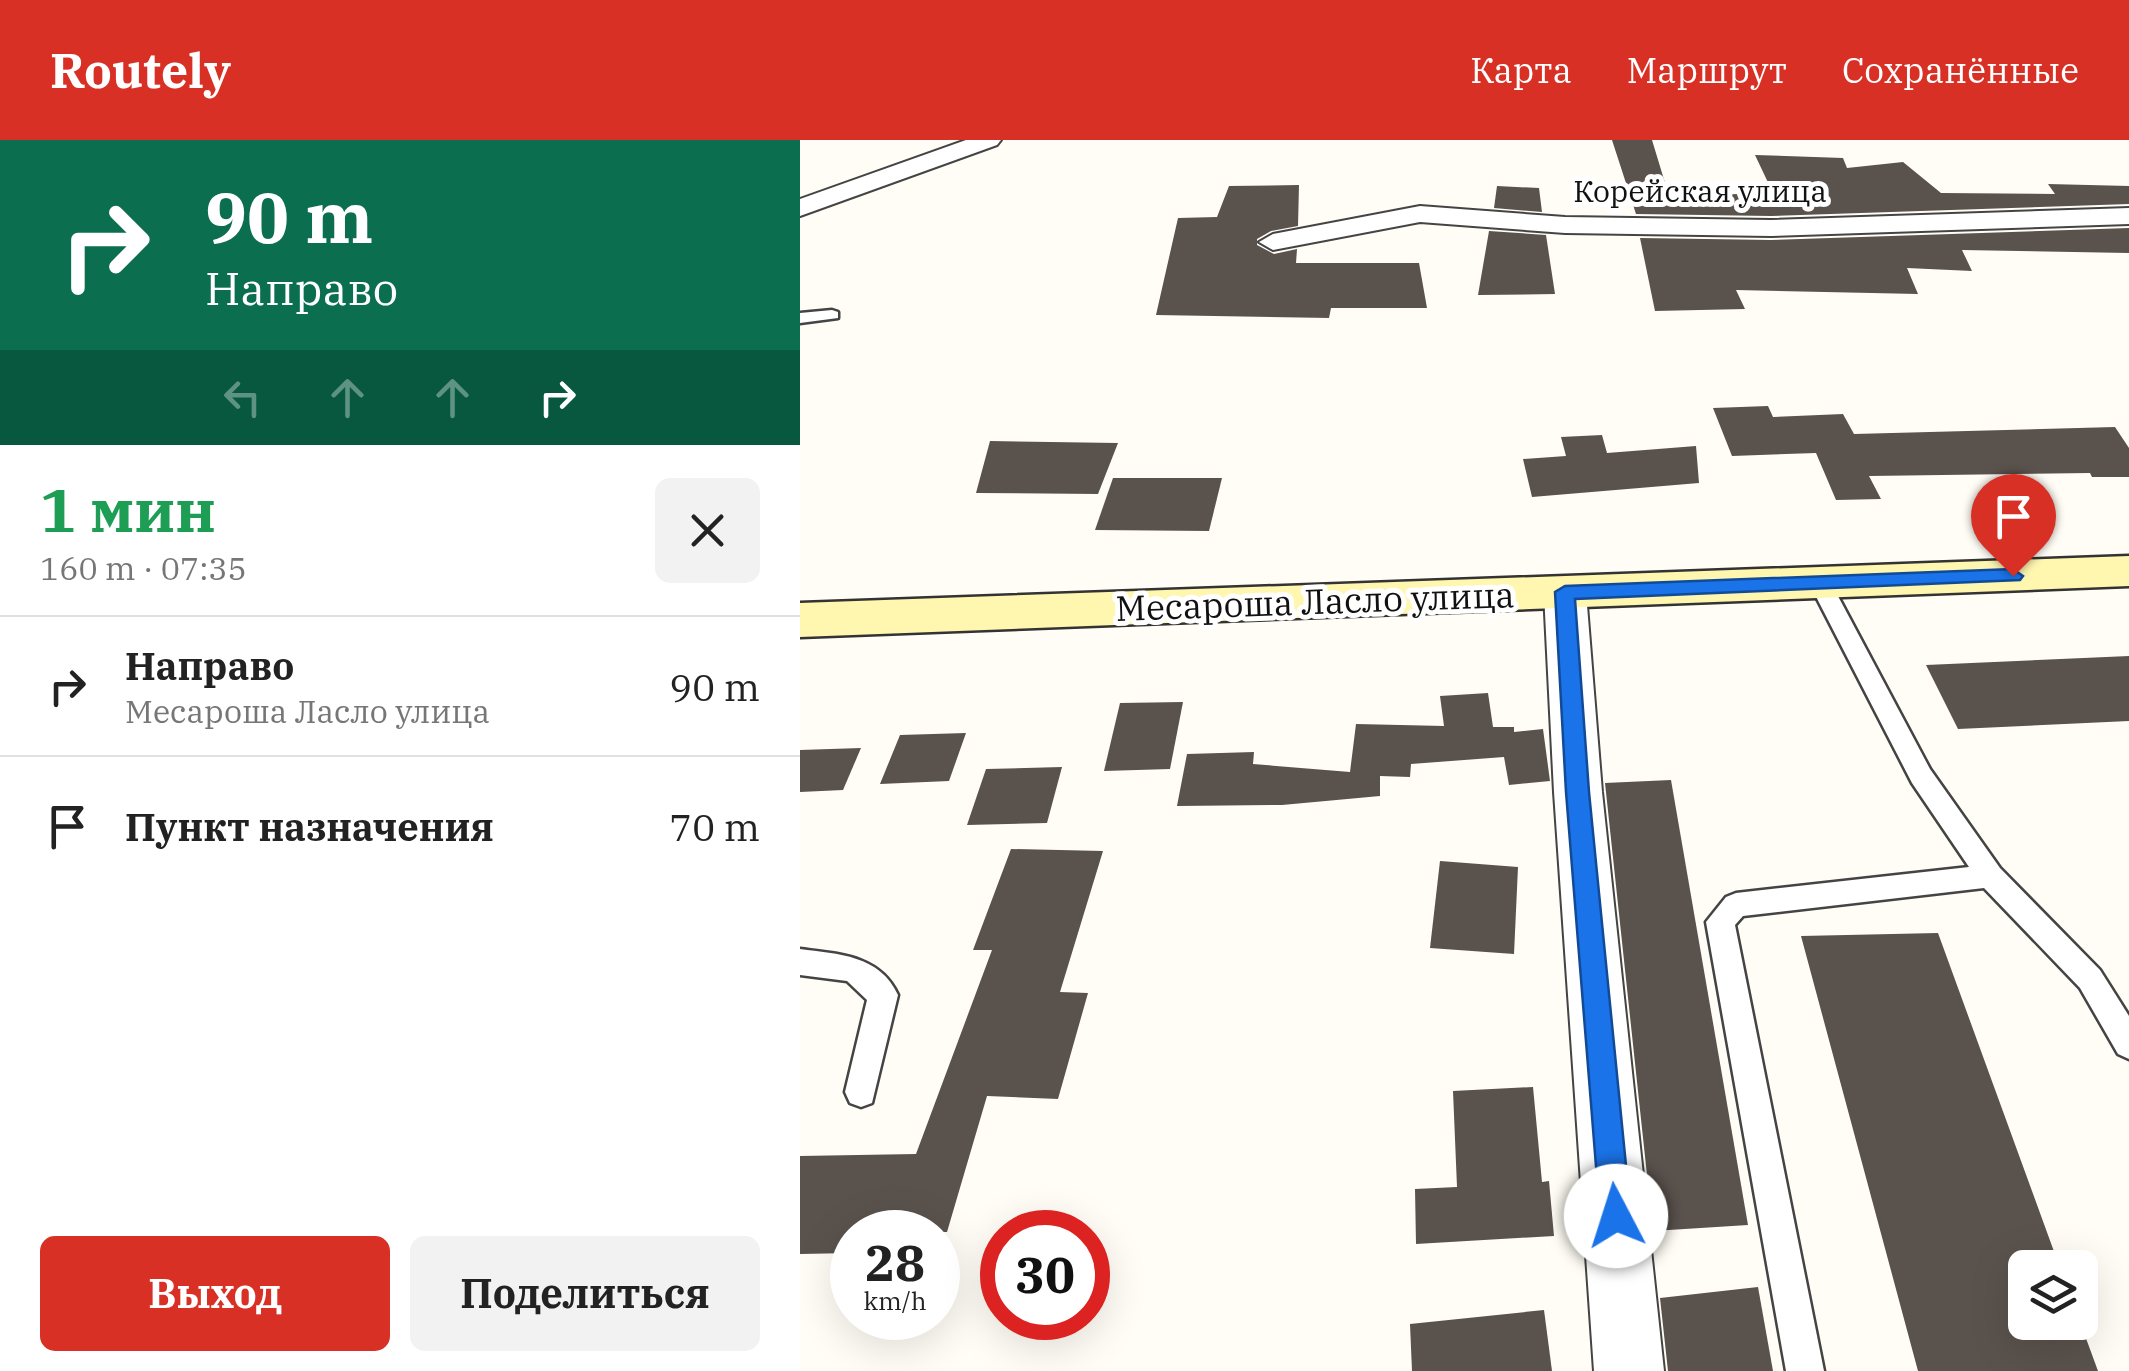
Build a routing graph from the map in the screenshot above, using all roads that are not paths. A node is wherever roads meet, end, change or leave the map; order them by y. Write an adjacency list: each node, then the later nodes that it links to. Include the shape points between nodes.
1 (989, 140): 2 (street)
2 (800, 208)
3 (2129, 216): 4 (street, Корейская улица, via 1771,228 1420,214)
4 (1273, 242)
5 (832, 315): 6 (lane)
6 (800, 318)
7 (2129, 571): 8 (street, Месароша Ласло улица)
8 (1820, 583): 9 (street, Месароша Ласло улица); 11 (lane, via 1921,776)
9 (1565, 592): 10 (street, Месароша Ласло улица); 15 (street)
10 (800, 620)
11 (1990, 876): 13 (lane, via 2090,979); 16 (lane, via 1736,905 1720,922)
12 (800, 962): 14 (lane, via 854,969 883,995)
13 (2129, 1044)
14 (861, 1092)
15 (1629, 1371)
16 (1805, 1371)

